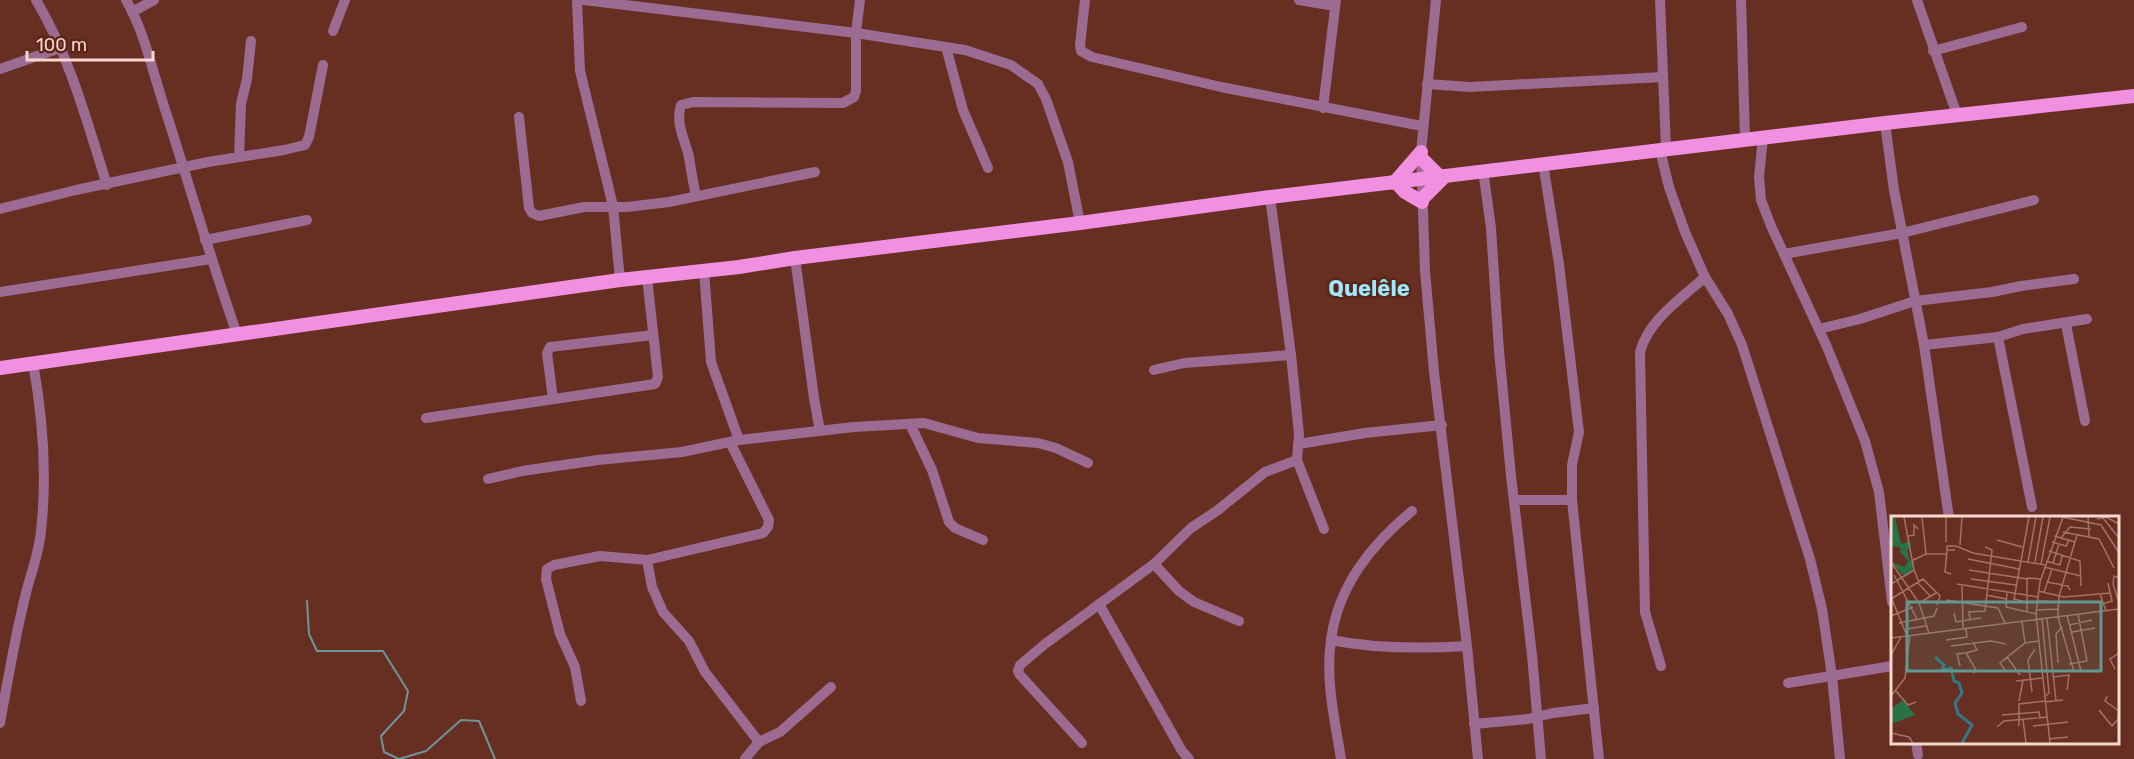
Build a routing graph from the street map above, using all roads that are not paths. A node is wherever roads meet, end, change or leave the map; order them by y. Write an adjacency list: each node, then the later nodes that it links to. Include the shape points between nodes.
1 (36, 0): 21 (street)
2 (126, 0): 15 (street)
3 (154, 0): 15 (street)
4 (345, 0): 17 (street)
5 (577, 0): 51 (street, via 580,70)
6 (584, 0): 18 (street)
7 (860, 0): 18 (street)
8 (1085, 0): 28 (street, via 1080,45 1085,55)
9 (1299, 0): 14 (street)
10 (1436, 0): 26 (street)
11 (1660, 0): 25 (street)
12 (1742, 0): 34 (street)
13 (1917, 0): 22 (street)
14 (1335, 3): 28 (street)
15 (132, 12): 39 (street)
16 (2022, 27): 22 (street)
17 (333, 31)
18 (856, 33): 20 (street); 47 (street, via 856,91 850,101 681,105 679,125)
19 (251, 41): 37 (street, via 241,104)
20 (946, 47): 40 (street, via 963,110); 54 (street, via 980,53 1011,65 1038,84 1068,162)
21 (60, 48): 24 (street); 46 (street)
22 (1933, 51): 29 (street)
23 (324, 65): 37 (street, via 305,145)
24 (0, 69)
25 (1663, 77): 26 (street, via 1470,87); 35 (street)
26 (1427, 84): 32 (street)
27 (2134, 96): 29 (main road)
28 (1323, 108): 32 (street)
29 (1957, 115): 31 (main road)
30 (519, 117): 51 (street, via 532,213 538,216)
31 (1885, 123): 33 (main road); 55 (street)
32 (1422, 126): 36 (street)
33 (1763, 138): 34 (main road); 57 (street, via 1761,200)
34 (1745, 140): 35 (main road)
35 (1663, 150): 38 (main road); 61 (street, via 1674,203)
36 (1421, 155): 43 (main road); 44 (street); 45 (main road)
37 (239, 157): 39 (street)
38 (1543, 163): 41 (main road); 90 (street, via 1579,432 1572,465)
39 (184, 168): 46 (street); 56 (street)
40 (988, 168)
41 (1483, 170): 43 (main road); 89 (street)
42 (815, 172): 47 (street)
43 (1443, 177): 44 (main road); 50 (main road)
44 (1421, 180): 45 (main road); 50 (street)
45 (1396, 183): 48 (main road); 50 (main road)
46 (107, 185): 52 (street)
47 (696, 196): 51 (street)
48 (1270, 197): 54 (main road); 74 (street)
49 (2034, 200): 55 (street)
50 (1422, 201): 82 (street, via 1434,372)
51 (613, 206): 64 (street)
52 (0, 209)
53 (307, 220): 56 (street)
54 (1080, 224): 58 (main road)
55 (1902, 233): 57 (street); 66 (street)
56 (205, 240): 59 (street)
57 (1784, 254): 69 (street)
58 (795, 258): 60 (main road); 83 (street)
59 (211, 259): 65 (street); 70 (street)
60 (704, 271): 62 (main road); 84 (street, via 711,362)
61 (1705, 277): 103 (street, via 1657,320 1640,352 1646,612); 105 (street, via 1728,314 1756,385 1810,559)
62 (647, 278): 64 (main road); 71 (street)
63 (2074, 279): 66 (street)
64 (621, 280): 70 (main road)
65 (0, 292)
66 (1915, 301): 69 (street); 73 (street)
67 (2087, 320): 68 (street)
68 (2066, 324): 72 (street, via 2039,326); 80 (street)
69 (1819, 329): 98 (street, via 1872,465)
70 (237, 334): 75 (main road)
71 (653, 335): 78 (street, via 658,377 655,384); 78 (street, via 550,347 547,353)
72 (1998, 337): 73 (street); 91 (street)
73 (1924, 345): 93 (street)
74 (1290, 354): 77 (street); 85 (street)
75 (33, 363): 76 (main road); 111 (street, via 41,430 41,532)
76 (0, 368)
77 (1155, 369)
78 (553, 399): 79 (street)
79 (426, 418)
80 (2085, 421)
81 (910, 424): 83 (street); 87 (street, via 936,425 978,438 1038,443); 95 (street, via 932,471 949,522)
82 (1442, 425): 85 (street); 102 (street)
83 (820, 431): 84 (street)
84 (734, 441): 88 (street); 96 (street, via 769,520 768,527 763,533)
85 (1299, 444): 86 (street)
86 (1297, 459): 94 (street); 97 (street, via 1254,480 1191,528)
87 (1088, 463)
88 (488, 479)
89 (1514, 500): 90 (street); 110 (street)
90 (1572, 500): 109 (street)
91 (2032, 507)
92 (1412, 511): 101 (street, via 1373,547 1356,570 1346,588)
93 (1949, 516)
94 (1324, 529)
95 (983, 540)
96 (647, 560): 108 (street, via 600,556 548,569 546,579 560,634 575,667); 113 (street, via 654,593 663,612 689,641 705,672)
97 (1154, 564): 99 (street); 100 (street, via 1194,602)
98 (1891, 584)
99 (1099, 604): 114 (street, via 1018,668 1020,675); 118 (street)
100 (1239, 621)
101 (1330, 640): 102 (street, via 1413,650); 119 (street, via 1331,696)
102 (1467, 646): 112 (street)
103 (1660, 666)
104 (1891, 666): 105 (street)
105 (1832, 676): 106 (street); 123 (street)
106 (1788, 683)
107 (831, 687): 113 (street, via 780,732)
108 (581, 701)
109 (1594, 708): 110 (street); 122 (street)
110 (1537, 717): 112 (street); 121 (street)
111 (0, 723)
112 (1474, 724): 120 (street)
113 (759, 742): 117 (street)
114 (1082, 743)
115 (1916, 744): 116 (street)
116 (1918, 755)
117 (745, 759)
118 (1189, 759)
119 (1341, 759)
120 (1478, 759)
121 (1541, 759)
122 (1599, 759)
123 (1840, 759)

